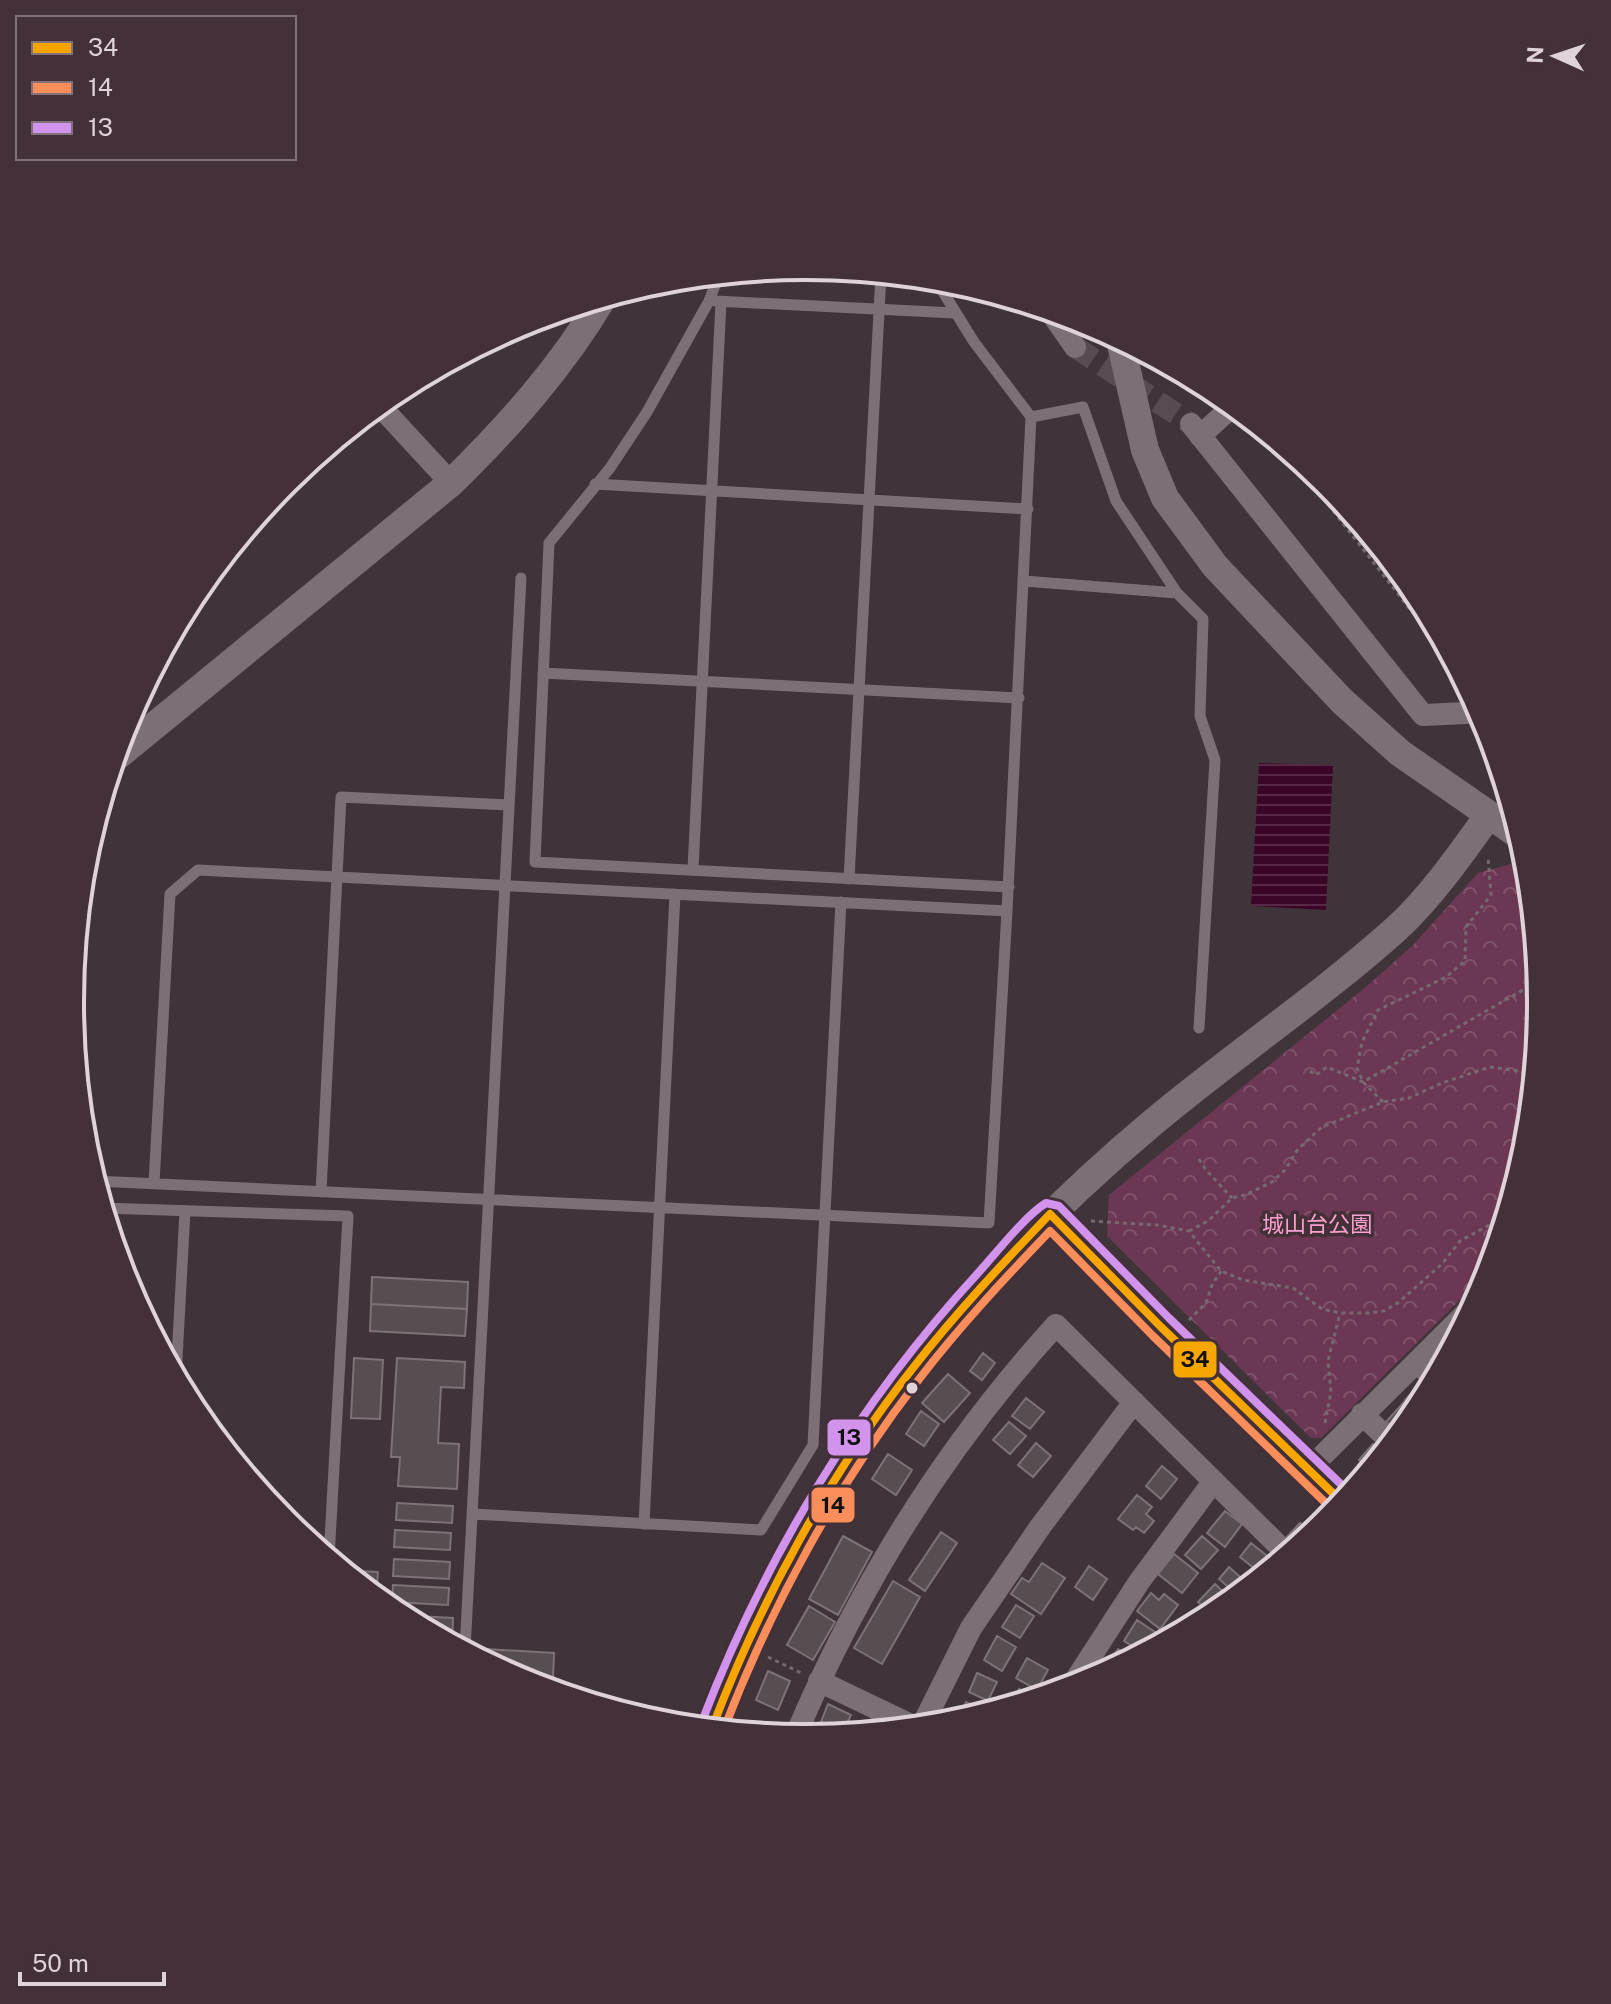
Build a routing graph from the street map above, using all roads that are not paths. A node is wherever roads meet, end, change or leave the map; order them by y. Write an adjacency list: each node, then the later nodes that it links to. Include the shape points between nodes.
1 (880, 285): 5 (lane)
2 (717, 286): 4 (lane)
3 (943, 294): 7 (lane)
4 (715, 302): 5 (lane); 15 (lane); 16 (lane)
5 (879, 310): 7 (lane); 17 (lane)
6 (593, 313): 14 (street, via 518,414)
7 (954, 313): 13 (lane)
8 (1062, 328): 9 (street)
9 (1075, 347)
10 (1123, 354): 29 (street, via 1145,450 1165,498 1215,566 1342,701 1400,753)
11 (388, 414): 14 (street)
12 (1223, 415): 26 (street, via 1195,430 1423,715)
13 (1031, 417): 18 (lane); 21 (lane, via 1083,407 1116,501)
14 (451, 483): 27 (street)
15 (595, 484): 16 (lane); 22 (lane, via 549,543)
16 (712, 492): 17 (lane); 23 (lane)
17 (868, 500): 18 (lane); 24 (lane)
18 (1028, 509): 20 (lane)
19 (521, 578): 28 (lane)
20 (1024, 581): 21 (lane); 25 (lane)
21 (1177, 593): 39 (lane, via 1203,619 1200,716 1215,760)
22 (543, 673): 23 (lane); 31 (lane, via 535,862)
23 (702, 682): 24 (lane); 31 (lane)
24 (859, 690): 25 (lane); 33 (lane)
25 (1019, 698): 35 (lane)
26 (1466, 713)
27 (132, 744)
28 (509, 805): 32 (lane, via 341,797); 34 (lane)
29 (1488, 816): 30 (street); 47 (street, via 1398,927 1160,1117)
30 (1505, 826)
31 (693, 869): 33 (lane)
32 (336, 877): 34 (lane); 41 (lane, via 198,870 170,894); 42 (lane)
33 (849, 879): 35 (lane)
34 (506, 885): 36 (lane); 43 (lane)
35 (1009, 887): 38 (lane)
36 (675, 894): 37 (lane); 45 (lane)
37 (841, 902): 38 (lane); 48 (lane)
38 (1007, 911): 48 (lane, via 989,1223)
39 (1199, 1028)
40 (107, 1181): 41 (lane)
41 (154, 1183): 42 (lane)
42 (321, 1192): 43 (lane)
43 (489, 1200): 45 (lane); 59 (lane)
44 (115, 1208): 46 (lane)
45 (659, 1210): 48 (lane); 60 (lane)
46 (185, 1211): 50 (lane); 61 (lane, via 348,1216)
47 (1050, 1214): 56 (street); 67 (street, via 940,1334 874,1421 801,1536)
48 (823, 1216): 60 (lane, via 813,1445 761,1530)
49 (1446, 1333): 51 (street)
50 (177, 1356)
51 (1417, 1362): 52 (street); 54 (street)
52 (1425, 1370)
53 (1134, 1402): 57 (street); 65 (street, via 1056,1325 1008,1378 897,1532); 66 (street, via 971,1628)
54 (1362, 1414): 55 (street); 56 (street)
55 (1383, 1434)
56 (1309, 1469): 58 (street)
57 (1213, 1482): 62 (street); 64 (street)
58 (1333, 1493)
59 (472, 1514): 60 (lane); 63 (lane)
60 (644, 1524)
61 (330, 1544)
62 (1279, 1546)
63 (466, 1638)
64 (1083, 1669)
65 (819, 1681): 68 (street); 69 (street)
66 (929, 1713)
67 (716, 1718)
68 (895, 1718)
69 (801, 1724)

